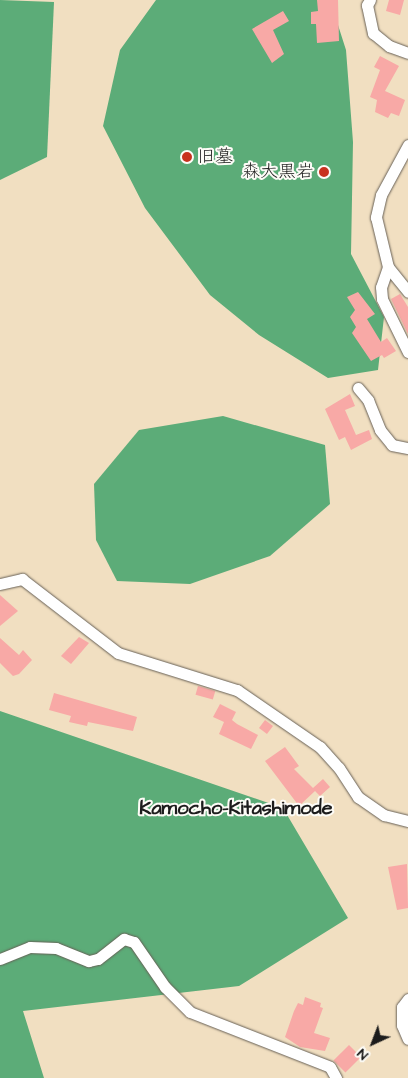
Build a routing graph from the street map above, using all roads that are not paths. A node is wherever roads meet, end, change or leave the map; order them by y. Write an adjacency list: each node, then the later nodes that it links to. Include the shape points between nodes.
1 (370, 0): 2 (street, via 367,5 373,33 380,40)
2 (408, 53)
3 (408, 145): 4 (street, via 376,210)
4 (388, 267): 5 (street); 6 (street, via 381,287 382,299)
5 (408, 292)
6 (408, 352)
7 (358, 388): 8 (street, via 368,400 380,430 392,444)
8 (408, 448)
9 (0, 584): 10 (street, via 22,579 118,653 238,690 320,747 358,797 384,815)
10 (408, 821)
11 (0, 959): 14 (street, via 30,947 56,948 89,961 98,959 124,939 134,942 165,987 190,1012 330,1067)
12 (408, 999): 13 (street, via 402,1007 402,1025)
13 (408, 1039)
14 (336, 1078)

